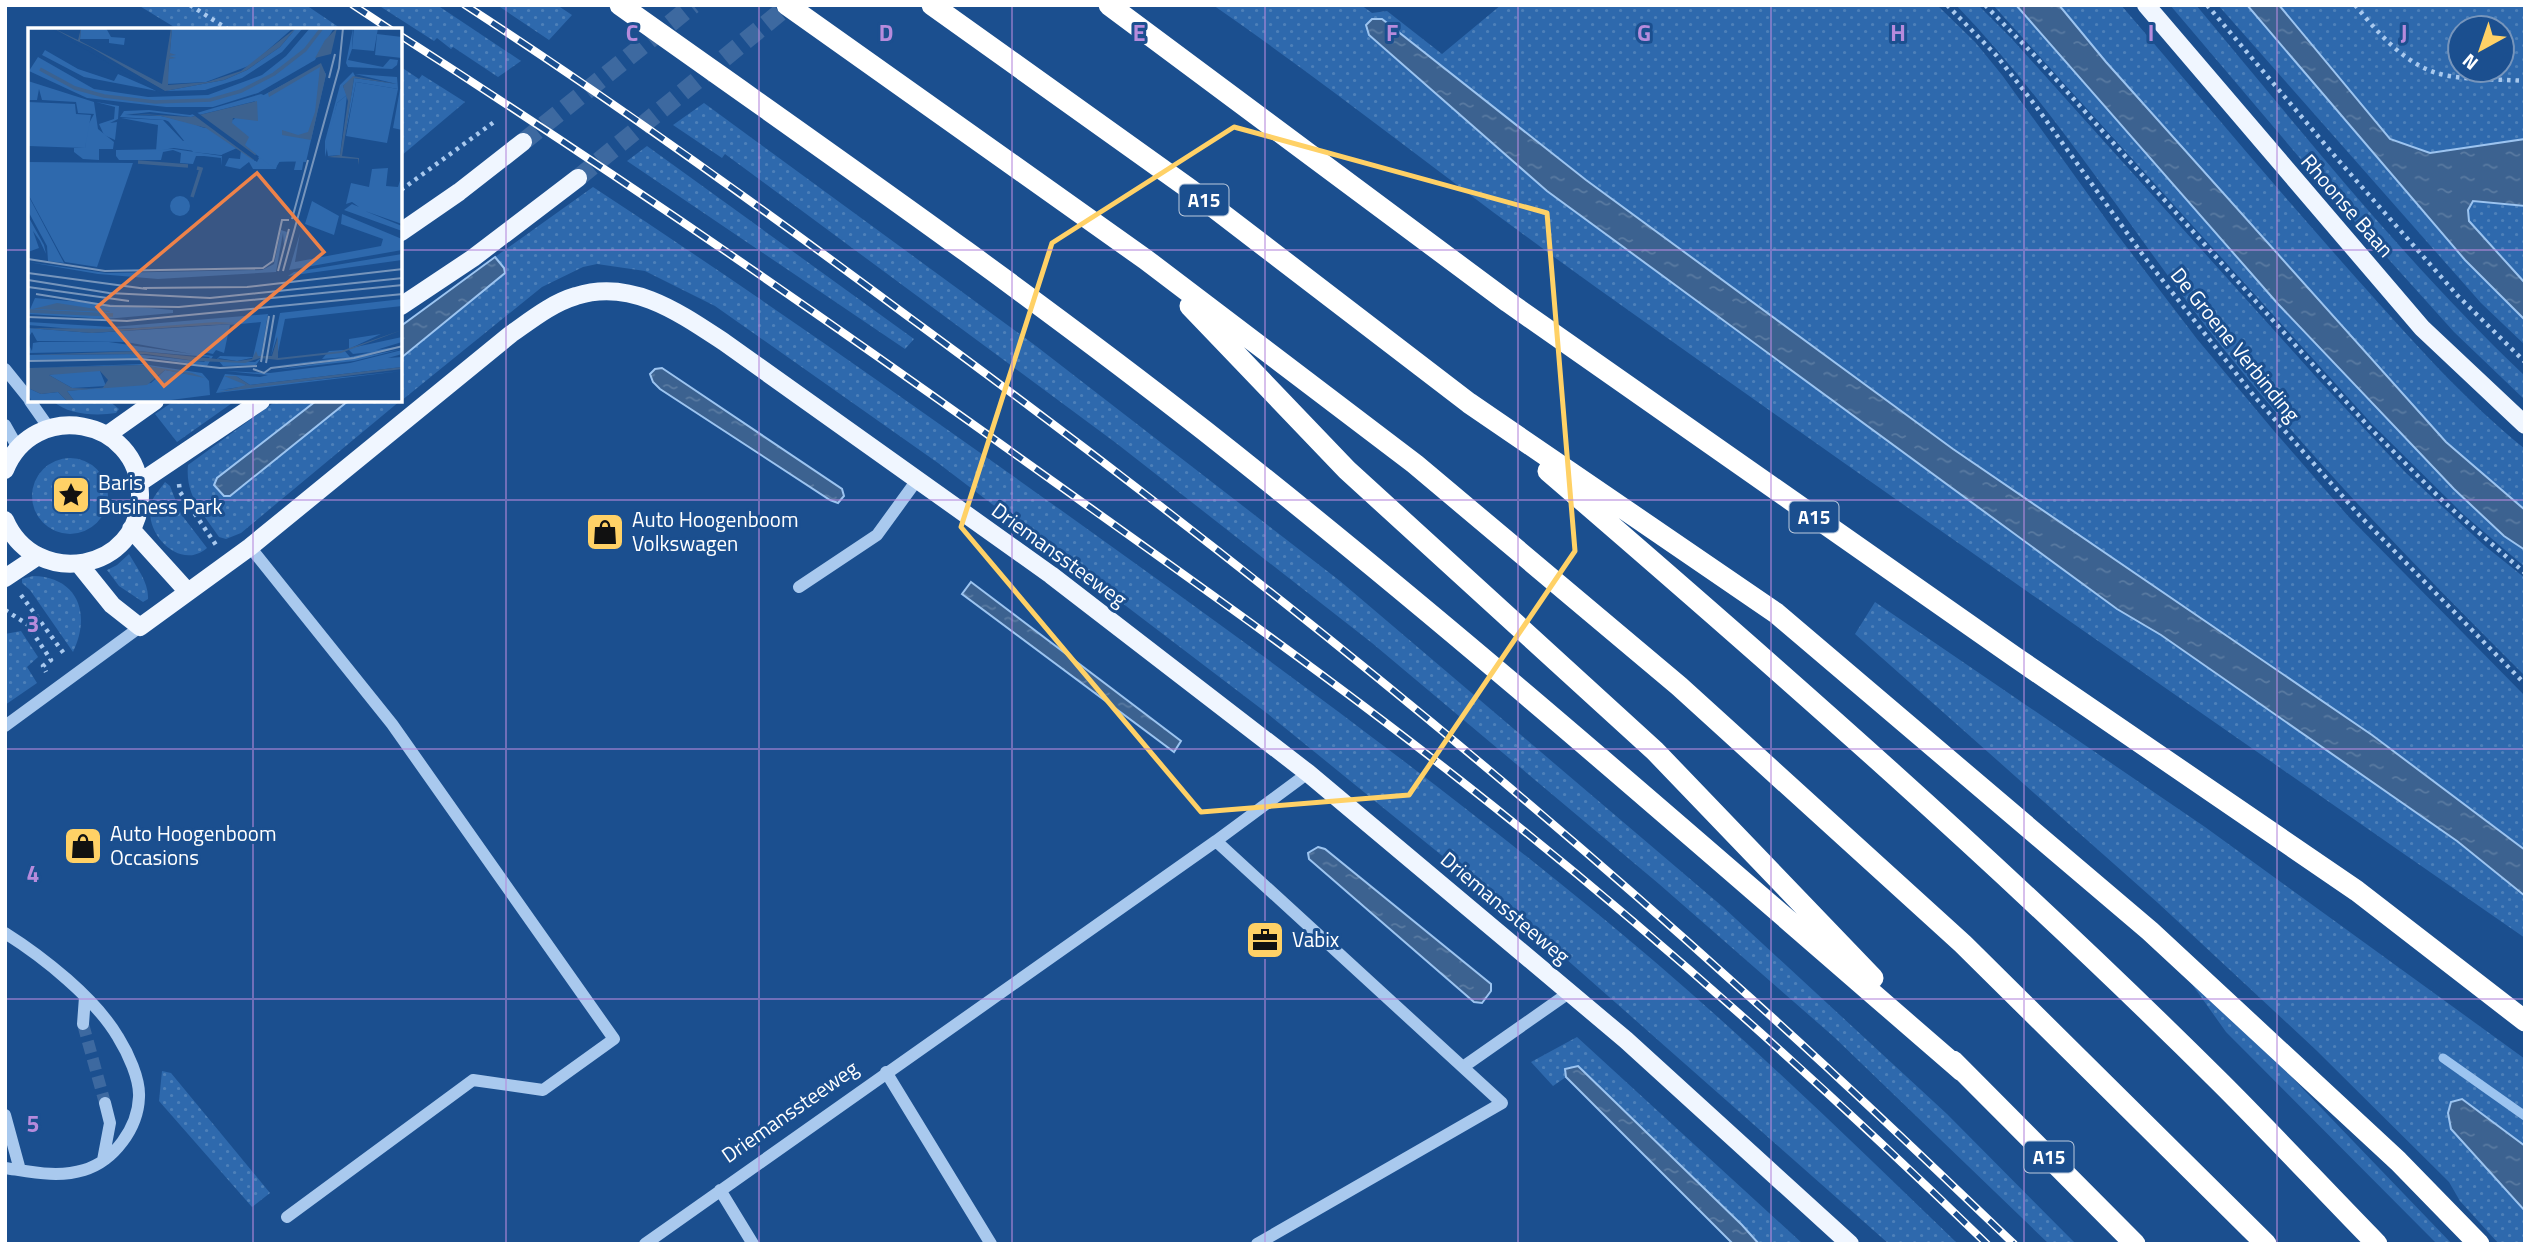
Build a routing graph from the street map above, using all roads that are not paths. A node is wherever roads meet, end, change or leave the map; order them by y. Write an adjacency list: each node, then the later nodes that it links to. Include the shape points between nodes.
1 (620, 5): 43 (highway, A15, via 988,266 1204,430 1417,602)
2 (788, 5): 9 (highway, A15)
3 (932, 5): 16 (highway, A15, via 1191,190)
4 (1110, 5): 40 (highway, A15, via 1508,302 2357,891)
5 (2146, 5): 18 (main road, Rhoonse Baan, via 2422,328)
6 (523, 142): 8 (main road)
7 (578, 178): 10 (main road)
8 (402, 231)
9 (1145, 259): 43 (highway, A15, via 1347,470 1655,751); 58 (highway, A15, via 1415,464 1679,686 1963,944)
10 (402, 305)
11 (5, 369): 12 (street)
12 (28, 394)
13 (33, 402): 19 (street)
14 (154, 402): 20 (main road)
15 (260, 402): 24 (main road)
16 (1469, 403): 59 (highway, A15, via 1904,783 2222,1084); 60 (highway, A15, via 1776,613 2150,931 2398,1161)
17 (5, 425): 21 (street)
18 (2525, 425)
19 (49, 428): 20 (main road, via 78,425); 21 (main road)
20 (107, 435): 24 (main road, via 128,455)
21 (18, 447): 22 (main road)
22 (5, 470)
23 (917, 480): 27 (main road, Driemanssteeweg, via 689,318 659,302 601,290 573,296 511,334); 31 (street, via 877,534); 35 (main road, Driemanssteeweg, via 1051,575)
24 (139, 483): 26 (main road, via 139,507)
25 (5, 520): 28 (main road, via 19,542)
26 (131, 529): 29 (main road, via 114,549); 32 (main road)
27 (250, 547): 32 (main road, Driemanssteeweg); 51 (street, via 392,724 614,1039 543,1090 473,1080)
28 (38, 556): 29 (main road); 30 (main road)
29 (79, 564): 33 (main road, via 112,605)
30 (5, 578)
31 (799, 587)
32 (188, 592): 33 (main road, Driemanssteeweg)
33 (140, 627): 34 (street, Driemanssteeweg)
34 (5, 726)
35 (1308, 773): 36 (street, Driemanssteeweg); 38 (main road, Driemanssteeweg)
36 (1216, 841): 42 (street); 44 (street, Driemanssteeweg)
37 (5, 933): 39 (street, via 48,962)
38 (1570, 992): 42 (street); 56 (main road, Driemanssteeweg)
39 (85, 997): 41 (street); 47 (street, via 119,1038 138,1086 133,1122)
40 (2525, 1020)
41 (83, 1024)
42 (1463, 1067): 55 (street, via 1502,1103)
43 (1962, 1071): 57 (highway, A15)
44 (886, 1072): 50 (street, Driemanssteeweg); 54 (street, Driemanssteeweg)
45 (105, 1103): 47 (street, via 110,1123)
46 (5, 1115): 49 (street)
47 (103, 1161): 49 (street, via 74,1172)
48 (5, 1168): 49 (street)
49 (20, 1170)
50 (720, 1190): 52 (street, Driemanssteeweg); 53 (street, Driemanssteeweg)
51 (287, 1217)
52 (645, 1244)
53 (753, 1244)
54 (991, 1244)
55 (1257, 1244)
56 (1850, 1244)
57 (2135, 1244)
58 (2266, 1244)
59 (2377, 1244)
60 (2479, 1244)

